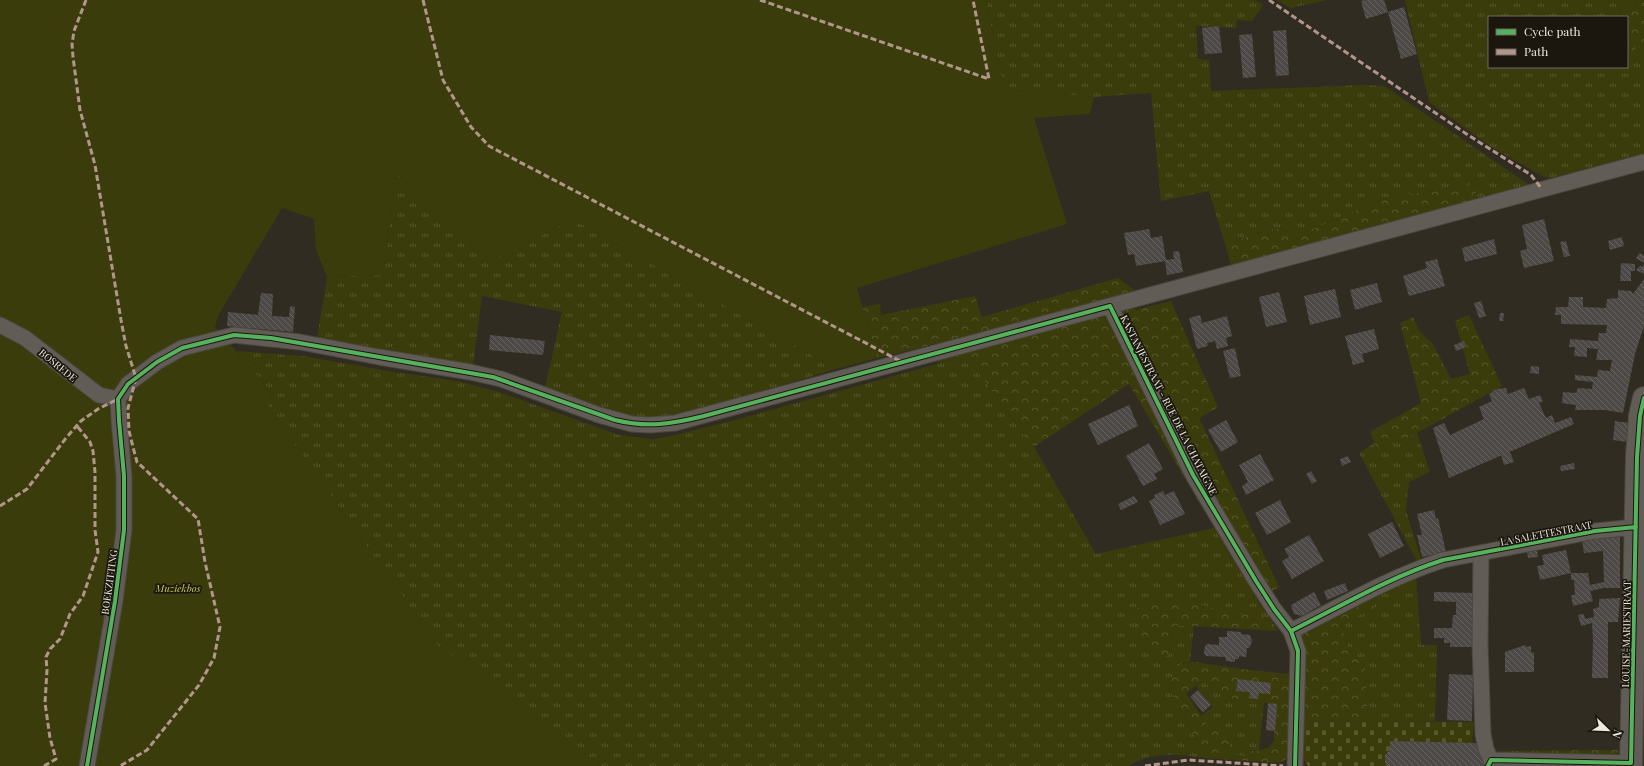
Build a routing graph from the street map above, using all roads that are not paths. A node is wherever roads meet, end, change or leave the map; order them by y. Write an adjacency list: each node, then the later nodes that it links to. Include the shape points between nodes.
1 (1644, 162): 2 (street)
2 (1110, 306): 4 (street, via 676,423 650,425 615,420 493,376 300,342 234,335 182,348 172,353 128,384); 8 (street, KASTANJESTRAAT - RUE DE LA CHATAIGNE, via 1193,475 1256,581)
3 (0, 325): 4 (street, BOSREDE, via 25,338 99,395)
4 (118, 398): 11 (street, BOEKZITTING, via 124,476 124,530 115,601)
5 (1644, 398): 6 (main road, LOUISE-MARIESTRAAT, via 1640,416)
6 (1636, 527): 7 (street, LA SALETTESTRAAT, via 1595,531); 10 (main road, LOUISE-MARIESTRAAT)
7 (1481, 553): 8 (street, LA SALETTESTRAAT, via 1426,566); 9 (street, via 1480,644 1483,734)
8 (1291, 631): 12 (street, KASTANJESTRAAT - RUE DE LA CHATAIGNE, via 1298,651)
9 (1490, 763): 10 (street)
10 (1631, 765)
11 (87, 766)
12 (1295, 766)

